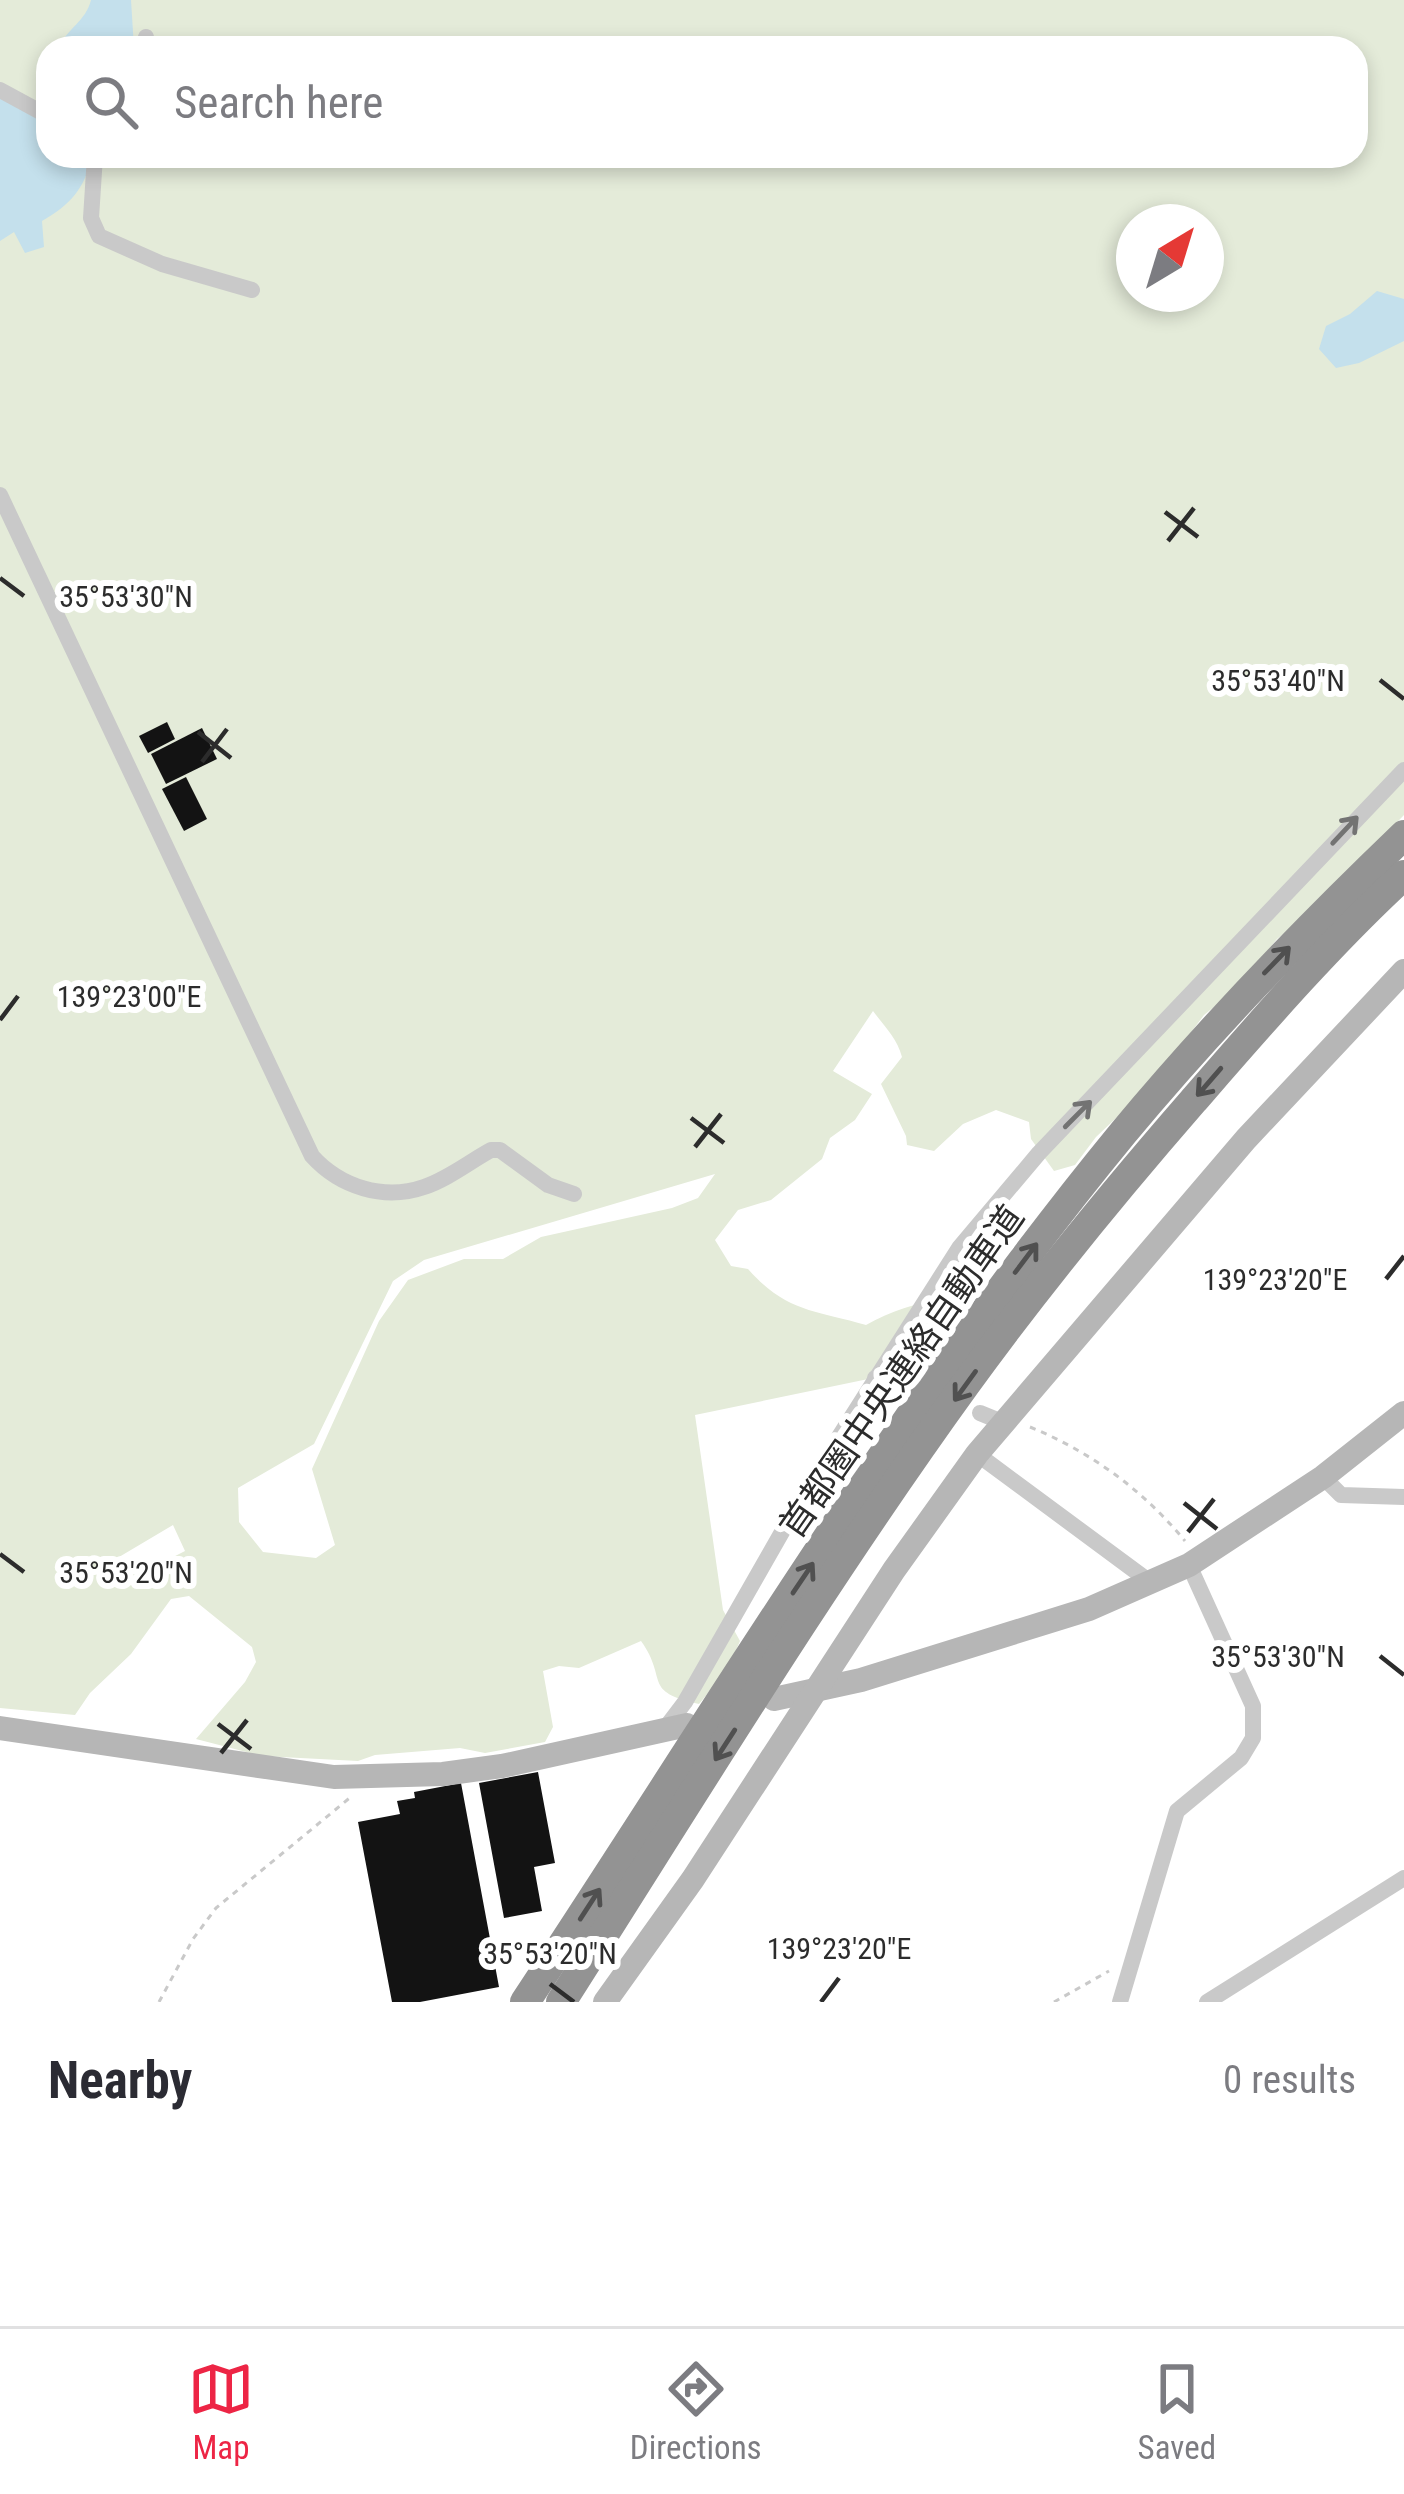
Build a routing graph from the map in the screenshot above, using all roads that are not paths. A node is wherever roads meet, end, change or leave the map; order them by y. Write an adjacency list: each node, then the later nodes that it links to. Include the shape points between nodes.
1 (0, 89): 2 (street)
2 (36, 109)
3 (94, 168): 4 (street, via 91,218 99,236)
4 (252, 290)
5 (0, 495): 10 (street, via 312,1156 350,1186 400,1192 500,1150)
6 (1404, 770): 11 (street, one-way to 6, via 950,1260 1040,1153)
7 (1404, 835): 24 (highway, 首都圏中央連絡自動車道, one-way to 7, via 790,1597 1030,1252 1221,1018)
8 (1404, 875): 25 (highway, 首都圏中央連絡自動車道, one-way to 25, via 1245,1040 989,1353 810,1612)
9 (1404, 971): 14 (street, via 996,1417)
10 (574, 1194)
11 (875, 1378): 12 (street); 22 (street)
12 (896, 1387)
13 (1404, 1413): 15 (street)
14 (977, 1454): 18 (street); 19 (street)
15 (1323, 1477): 16 (street, via 1341,1496); 17 (street)
16 (1404, 1497)
17 (1194, 1562): 18 (street); 27 (street, via 1252,1706 1253,1738 1178,1811)
18 (1150, 1582): 19 (street, via 1089,1609)
19 (818, 1690): 20 (street); 26 (street)
20 (774, 1699)
21 (0, 1728): 22 (street, via 334,1777 502,1766)
22 (675, 1728)
23 (1404, 1878): 28 (street)
24 (525, 2002)
25 (561, 2002)
26 (605, 2002)
27 (1120, 2002)
28 (1207, 2002)

